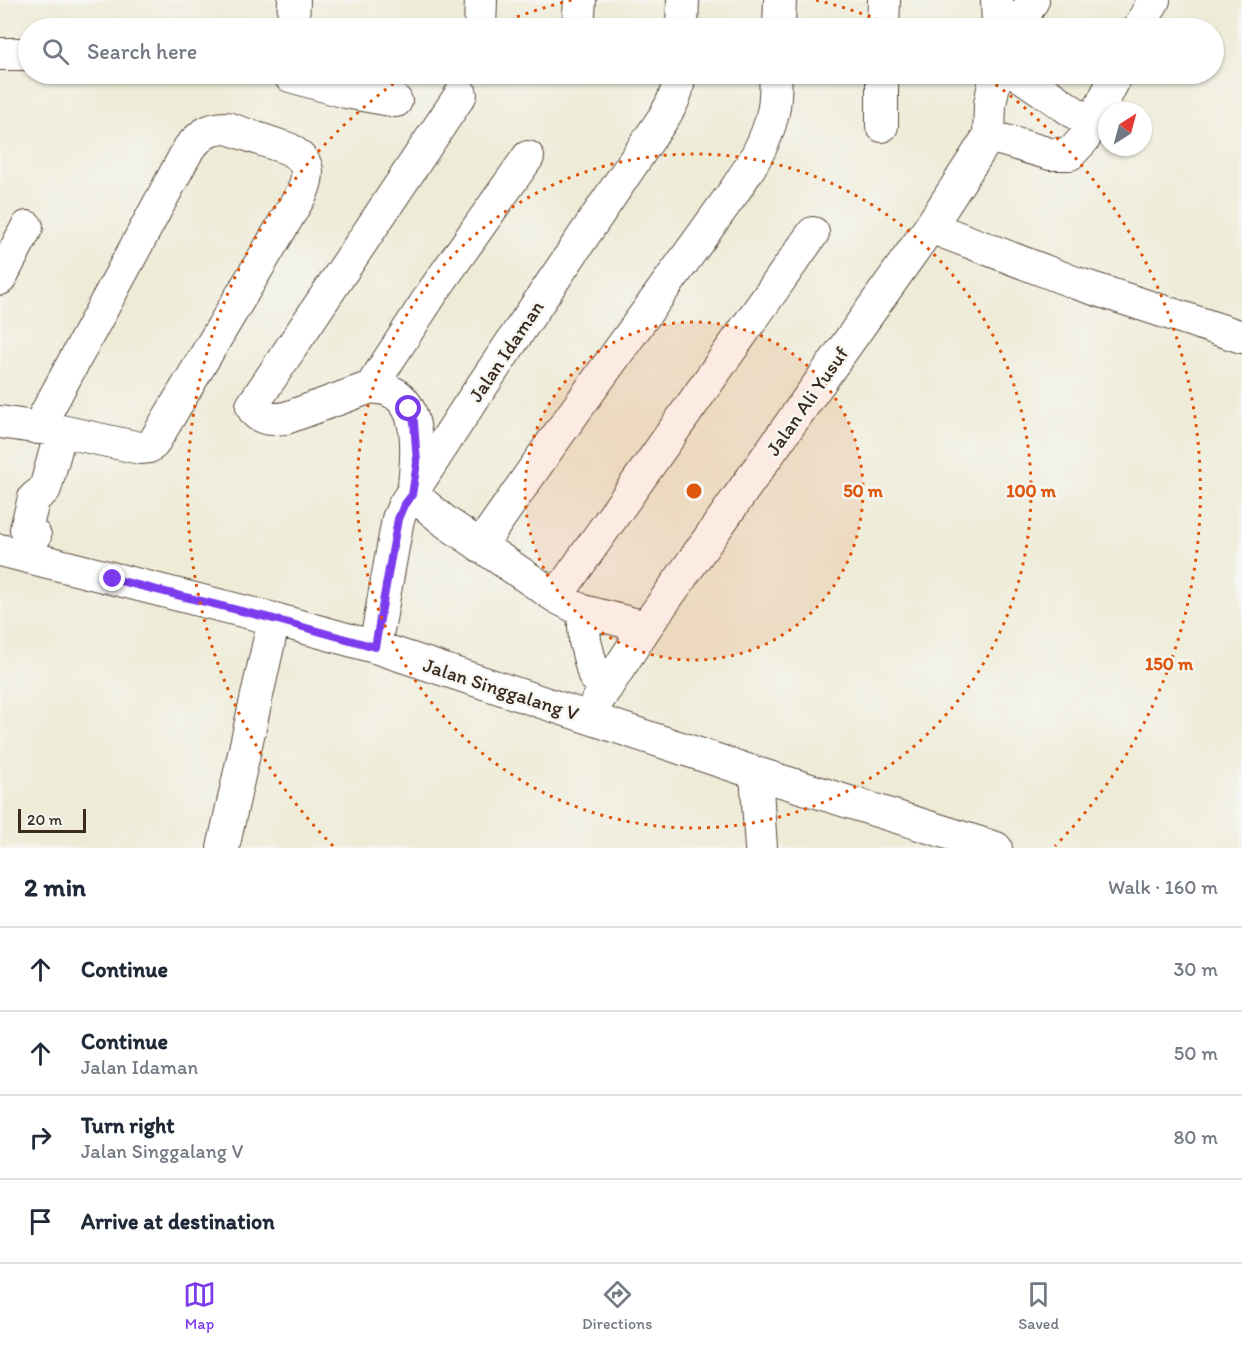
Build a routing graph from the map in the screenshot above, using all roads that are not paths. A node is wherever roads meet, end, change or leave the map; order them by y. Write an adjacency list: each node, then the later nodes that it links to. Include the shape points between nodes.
1 (294, 0): 10 (street)
2 (480, 0): 11 (street)
3 (580, 0): 12 (street)
4 (683, 0): 13 (street)
5 (780, 0): 14 (street)
6 (884, 0): 15 (street)
7 (997, 0): 16 (street)
8 (1033, 0): 17 (street)
9 (1154, 0): 18 (street)
10 (293, 18)
11 (480, 18)
12 (579, 18)
13 (682, 18)
14 (779, 18)
15 (883, 18)
16 (998, 18)
17 (1023, 18)
18 (1144, 18)
19 (0, 54): 20 (street)
20 (18, 54)
21 (319, 84): 29 (street)
22 (679, 84): 42 (street, Jalan Idaman, via 669,110)
23 (775, 84): 43 (street, via 774,110 756,157 733,193)
24 (882, 84): 31 (street)
25 (994, 84): 32 (street)
26 (1033, 84): 30 (street)
27 (1111, 84): 30 (street)
28 (461, 94): 39 (street, via 252,406 257,414 273,420 286,418)
29 (396, 101)
30 (1091, 124): 32 (street, via 1074,152 1066,155)
31 (882, 126)
32 (989, 136): 35 (street, Jalan Ali Yusuf)
33 (528, 157): 39 (street)
34 (27, 227): 37 (street)
35 (930, 228): 38 (street, via 1076,283); 47 (street, Jalan Ali Yusuf)
36 (813, 232): 45 (street)
37 (0, 279)
38 (1242, 338)
39 (371, 387): 42 (street, via 399,397 414,422 417,463)
40 (0, 422): 41 (street)
41 (50, 430): 41 (street, via 189,148 199,136 227,128 296,153 308,168 302,193 153,444 140,448); 44 (street, via 45,489 55,497 45,529)
42 (412, 495): 43 (street); 48 (street, Jalan Idaman, via 398,519)
43 (480, 546): 45 (street)
44 (21, 548): 46 (street, Jalan Singgalang V)
45 (569, 604): 47 (street); 49 (street, via 594,676)
46 (274, 619): 48 (street, Jalan Singgalang V); 52 (street)
47 (646, 627): 49 (street, Jalan Ali Yusuf)
48 (375, 647): 50 (street, Jalan Singgalang V)
49 (607, 687): 50 (street, Jalan Ali Yusuf)
50 (587, 717): 51 (street, Jalan Singgalang V)
51 (756, 773): 53 (street); 54 (street, Jalan Singgalang V)
52 (223, 848)
53 (761, 848)
54 (996, 848)

